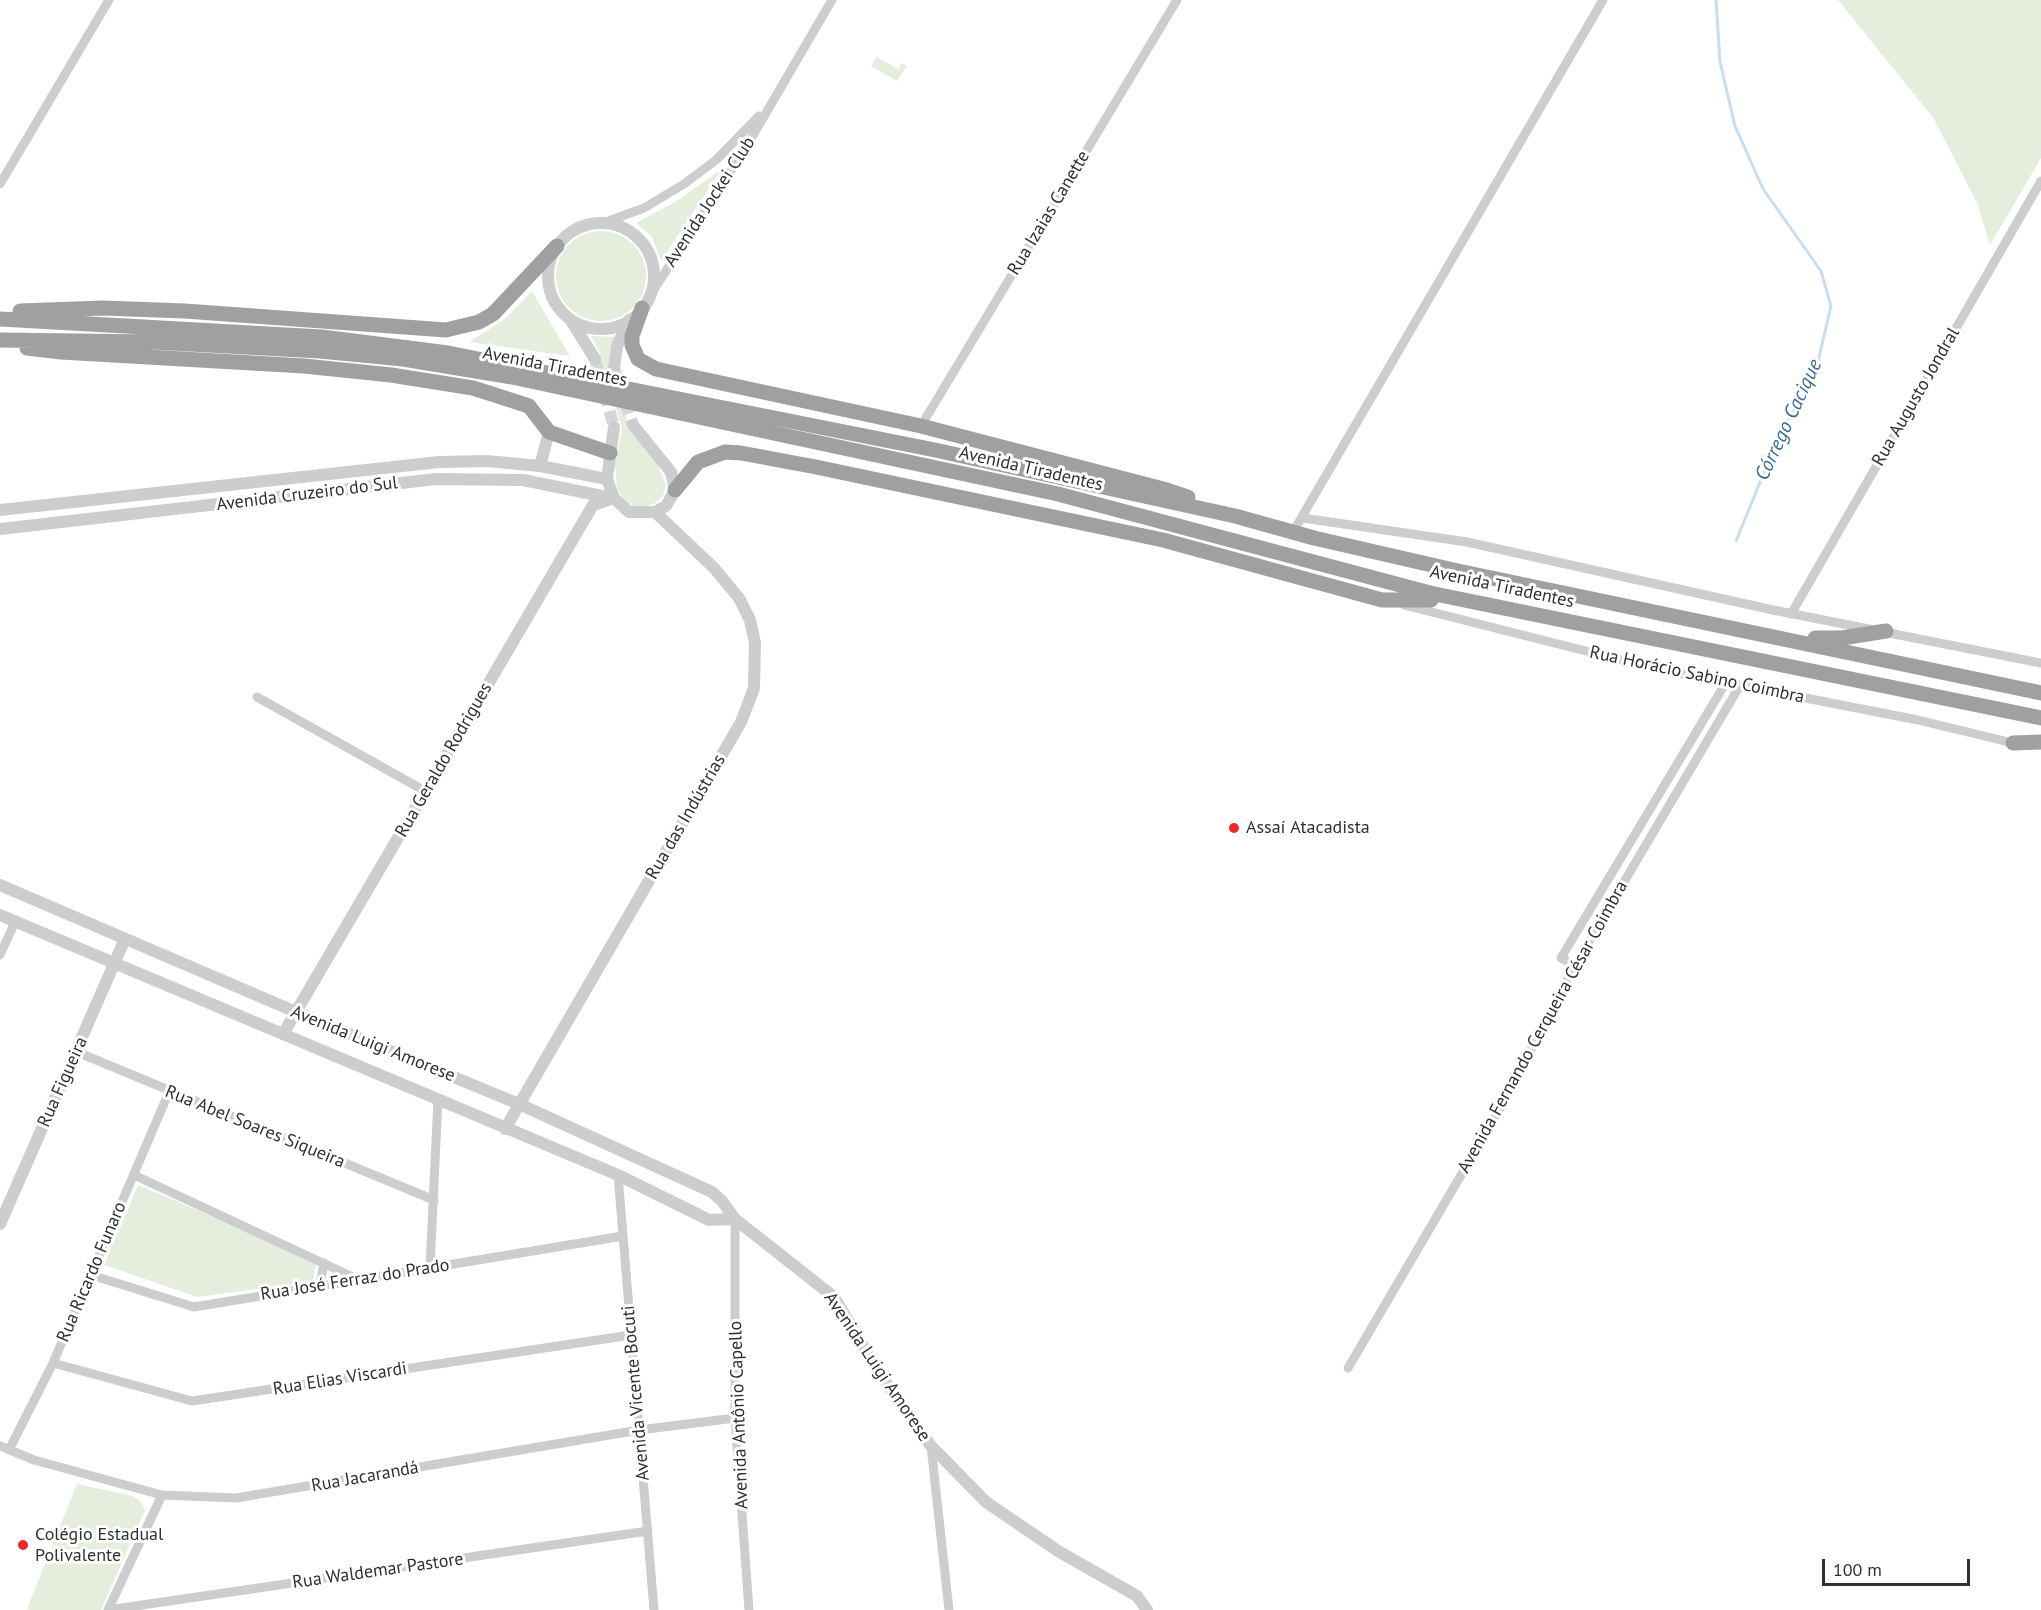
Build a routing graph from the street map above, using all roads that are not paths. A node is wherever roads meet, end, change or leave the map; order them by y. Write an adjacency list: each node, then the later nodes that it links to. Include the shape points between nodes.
1 (109, 0): 7 (street)
2 (832, 0): 5 (street, Avenida Jockei Club)
3 (1177, 0): 19 (street, Rua Izaias Canette)
4 (1604, 0): 33 (street)
5 (769, 106): 8 (street, Avenida Jockei Club, via 716,160 684,184 644,208); 10 (street, Avenida Jockei Club)
6 (2041, 181): 39 (street, Rua Augusto Jondral)
7 (0, 184)
8 (603, 223): 9 (street, via 577,229); 10 (street, via 623,228 645,248 653,277)
9 (557, 246): 11 (highway, via 493,314 479,322 446,330 185,311 103,308); 12 (street, via 549,265 549,285 556,303)
10 (646, 302): 14 (street); 19 (highway, via 632,345 638,359 656,369)
11 (0, 313)
12 (569, 318): 14 (street, via 599,328); 16 (street)
13 (0, 320): 32 (highway, Avenida Tiradentes, via 322,337 448,353 923,448)
14 (629, 320): 17 (street, via 617,346)
15 (0, 342): 21 (highway, via 61,352 304,366 473,388 530,405); 28 (highway, Avenida Tiradentes, via 238,346 403,360 512,377)
16 (595, 360)
17 (614, 368)
18 (633, 425): 27 (street, via 666,464)
19 (921, 426): 32 (highway, via 1167,490)
20 (614, 427): 22 (street)
21 (549, 432): 22 (highway); 24 (street)
22 (610, 453): 25 (street)
23 (429, 462): 24 (street, Avenida Cruzeiro do Sul, via 487,461); 26 (street); 30 (street, Avenida Cruzeiro do Sul)
24 (540, 466): 25 (street, Avenida Cruzeiro do Sul)
25 (607, 479): 29 (street)
26 (421, 480): 29 (street, Avenida Cruzeiro do Sul, via 523,480); 34 (street, Avenida Cruzeiro do Sul)
27 (675, 490): 31 (street, via 666,506); 36 (highway, via 698,462 718,453 741,453)
28 (1058, 494): 36 (highway); 37 (highway, Avenida Tiradentes, via 1430,593)
29 (614, 498): 31 (street, Avenida Cruzeiro do Sul, via 630,512); 50 (street, Rua Geraldo Rodrigues, via 593,505)
30 (0, 510)
31 (655, 512): 63 (street, Rua das Indústrias, via 714,568 739,598 755,643 754,688 741,722)
32 (1235, 516): 35 (highway, Avenida Tiradentes)
33 (1303, 518): 35 (street); 39 (street, via 1467,542)
34 (0, 529)
35 (1293, 532): 41 (highway, Avenida Tiradentes)
36 (1163, 540): 38 (highway)
37 (1467, 599): 38 (highway); 47 (highway, Avenida Tiradentes)
38 (1382, 600): 43 (street, Rua Horácio Sabino Coimbra)
39 (1791, 614): 40 (street)
40 (1887, 631): 41 (highway, via 1828,639); 42 (street)
41 (1749, 632): 45 (highway, Avenida Tiradentes)
42 (2041, 663)
43 (1725, 684): 44 (street, Rua Horácio Sabino Coimbra); 57 (street, via 1561,958)
44 (1739, 687): 49 (street, Rua Horácio Sabino Coimbra, via 1918,720); 57 (street, Avenida Fernando Cerqueira César Coimbra)
45 (2041, 693)
46 (257, 697): 50 (street)
47 (2037, 717)
48 (2041, 742): 49 (highway)
49 (2013, 743)
50 (425, 791): 58 (street, Rua Geraldo Rodrigues)
51 (0, 885): 54 (street, Avenida Luigi Amorese)
52 (0, 915): 53 (street, Avenida Luigi Amorese)
53 (15, 922): 55 (street); 56 (street, Avenida Luigi Amorese)
54 (126, 939): 56 (street, Rua Figueira); 58 (street, Avenida Luigi Amorese)
55 (0, 955)
56 (115, 964): 59 (street, Avenida Luigi Amorese); 60 (street, Rua Figueira)
57 (1575, 965): 78 (street, Avenida Fernando Cerqueira César Coimbra, via 1505,1100)
58 (296, 1012): 59 (street, Rua Geraldo Rodrigues); 63 (street, Avenida Luigi Amorese)
59 (283, 1034): 62 (street, Avenida Luigi Amorese)
60 (77, 1052): 61 (street, Rua Abel Soares Siqueira); 69 (street, Rua Figueira)
61 (169, 1092): 65 (street, Rua Ricardo Funaro); 67 (street, Rua Abel Soares Siqueira)
62 (438, 1099): 64 (street, Avenida Luigi Amorese); 67 (street)
63 (519, 1104): 64 (street, Rua das Indústrias); 68 (street, Avenida Luigi Amorese, via 712,1192)
64 (505, 1129): 66 (street, Avenida Luigi Amorese)
65 (134, 1174): 71 (street); 73 (street, Rua Ricardo Funaro)
66 (618, 1175): 68 (street, Avenida Luigi Amorese, via 709,1220); 70 (street, Avenida Vicente Bocuti)
67 (434, 1200): 72 (street)
68 (735, 1219): 79 (street, Avenida Antônio Capello); 81 (street, Avenida Luigi Amorese, via 834,1297 879,1373)
69 (0, 1224)
70 (623, 1236): 72 (street, Rua José Ferraz do Prado); 76 (street, Avenida Vicente Bocuti)
71 (324, 1263): 74 (street); 75 (street)
72 (430, 1268): 74 (street, Rua José Ferraz do Prado)
73 (91, 1275): 75 (street, Rua José Ferraz do Prado, via 194,1307); 77 (street, Rua Ricardo Funaro)
74 (357, 1279): 75 (street, Rua José Ferraz do Prado)
75 (320, 1285)
76 (631, 1335): 77 (street, Rua Elias Viscardi, via 192,1401); 80 (street, Avenida Vicente Bocuti)
77 (53, 1364): 82 (street, Rua Ricardo Funaro)
78 (1348, 1368)
79 (735, 1418): 80 (street, Rua Jacarandá); 87 (street, Avenida Antônio Capello)
80 (639, 1430): 83 (street, Rua Jacarandá, via 236,1498); 84 (street, Avenida Vicente Bocuti)
81 (931, 1446): 88 (street); 89 (street, Avenida Luigi Amorese, via 986,1502 1058,1551 1137,1596)
82 (5, 1448): 83 (street, Rua Jacarandá)
83 (162, 1496): 85 (street)
84 (648, 1531): 85 (street, Rua Waldemar Pastore); 86 (street, Avenida Vicente Bocuti)
85 (108, 1610)
86 (654, 1610)
87 (749, 1610)
88 (949, 1610)
89 (1148, 1610)

